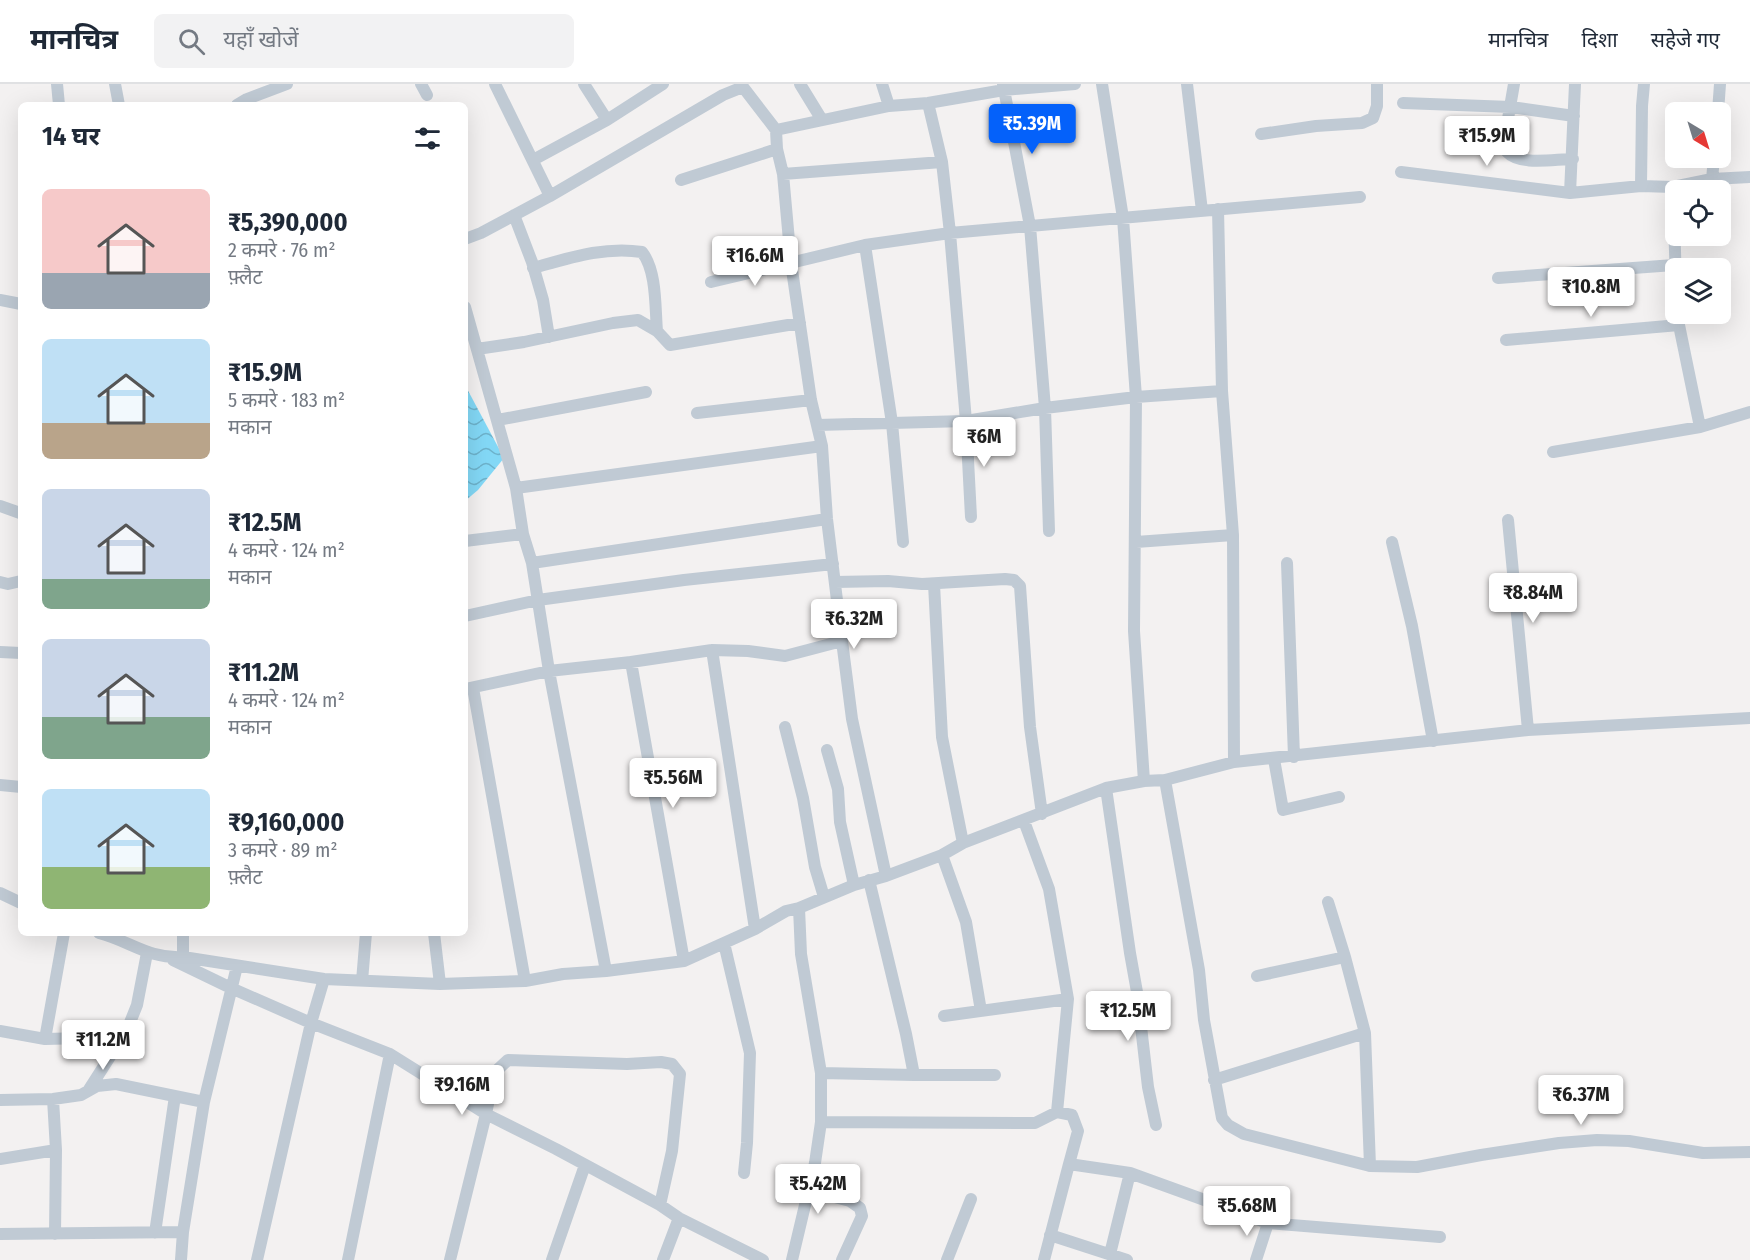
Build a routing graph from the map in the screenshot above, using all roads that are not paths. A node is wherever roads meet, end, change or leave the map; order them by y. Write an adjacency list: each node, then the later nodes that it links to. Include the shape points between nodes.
1 (57, 84): 18 (street)
2 (115, 84): 19 (street)
3 (287, 84): 20 (street)
4 (495, 84): 33 (street)
5 (584, 84): 27 (street)
6 (800, 84): 28 (street)
7 (882, 84): 24 (street)
8 (1075, 84): 17 (street)
9 (1102, 84): 50 (street)
10 (1187, 84): 48 (street)
11 (1377, 84): 30 (street, via 1375,112 1362,123)
12 (1514, 84): 25 (street)
13 (1575, 84): 26 (street)
14 (1644, 84): 42 (street)
15 (1720, 84): 21 (street)
16 (658, 85): 27 (street)
17 (1004, 87): 22 (street); 51 (street)
18 (59, 102)
19 (118, 102)
20 (242, 102)
21 (1719, 102)
22 (928, 103): 24 (street); 34 (street)
23 (1403, 103): 25 (street)
24 (890, 106): 28 (street)
25 (1511, 107): 26 (street); 32 (street, via 1506,152 1522,160)
26 (1574, 116): 32 (street)
27 (608, 120): 33 (street)
28 (822, 120): 29 (street)
29 (776, 130): 31 (street); 45 (street, via 743,87)
30 (1260, 134)
31 (777, 149): 37 (street); 40 (street)
32 (1573, 159): 44 (street)
33 (534, 160): 45 (street)
34 (942, 162): 37 (street); 52 (street)
35 (1713, 168): 39 (street)
36 (1401, 172): 44 (street)
37 (783, 174): 55 (street)
38 (1750, 177): 39 (street)
39 (1712, 179): 41 (street)
40 (681, 180)
41 (1707, 180)
42 (1641, 186): 43 (street); 44 (street)
43 (1665, 187)
44 (1570, 193)
45 (550, 196): 49 (street)
46 (1360, 197): 47 (street)
47 (1218, 208): 48 (street); 70 (street)
48 (1202, 211): 50 (street)
49 (514, 215): 53 (street); 57 (street)
50 (1123, 218): 51 (street); 72 (street)
51 (1030, 225): 52 (street); 74 (street)
52 (950, 233): 54 (street); 78 (street)
53 (468, 238)
54 (866, 245): 55 (street); 79 (street)
55 (791, 263): 59 (street); 64 (street)
56 (1665, 266): 58 (street)
57 (534, 268): 66 (street, via 589,253 642,252 652,280); 67 (street)
58 (1498, 278)
59 (711, 282)
60 (0, 300): 61 (street)
61 (18, 303)
62 (468, 318): 69 (street)
63 (1665, 321): 68 (street)
64 (800, 323): 66 (street, via 670,345); 73 (street)
65 (1679, 324): 81 (street)
66 (657, 331): 67 (street, via 638,320)
67 (549, 337): 69 (street)
68 (1506, 340)
69 (477, 349): 77 (street)
70 (1222, 391): 72 (street); 92 (street)
71 (646, 392): 77 (street)
72 (1136, 397): 74 (street); 95 (street)
73 (811, 400): 76 (street); 80 (street)
74 (1045, 408): 78 (street); 90 (street)
75 (1750, 412): 81 (street)
76 (697, 413)
77 (498, 420): 84 (street)
78 (966, 421): 79 (street); 87 (street)
79 (892, 423): 80 (street); 94 (street)
80 (817, 426): 82 (street)
81 (1700, 427): 83 (street)
82 (822, 446): 84 (street); 88 (street)
83 (1553, 452)
84 (516, 488): 91 (street)
85 (0, 506): 86 (street)
86 (18, 512)
87 (971, 517)
88 (827, 519): 97 (street); 99 (street)
89 (1508, 520): 115 (street)
90 (1049, 531)
91 (523, 534): 93 (street); 97 (street)
92 (1233, 535): 95 (street); 120 (street)
93 (468, 541)
94 (903, 542)
95 (1136, 542): 121 (street, via 1134,631)
96 (1392, 542): 116 (street)
97 (532, 563): 104 (street)
98 (1287, 563): 118 (street)
99 (833, 564): 102 (street); 104 (street)
100 (0, 582): 101 (street)
101 (18, 582)
102 (835, 582): 103 (street); 106 (street)
103 (934, 584): 127 (street, via 1005,579 1020,586 1030,727); 129 (street, via 942,737)
104 (538, 600): 105 (street); 111 (street)
105 (468, 615)
106 (842, 641): 107 (street, via 785,656); 131 (street, via 852,719)
107 (712, 650): 110 (street); 139 (street)
108 (0, 652): 109 (street)
109 (18, 652)
110 (631, 662): 111 (street); 150 (street)
111 (549, 671): 112 (street); 152 (street)
112 (469, 688): 156 (street)
113 (1750, 718): 115 (street)
114 (785, 727): 135 (street)
115 (1528, 730): 116 (street)
116 (1433, 741): 118 (street)
117 (827, 750): 133 (street, via 838,789 840,822)
118 (1294, 757): 119 (street)
119 (1274, 759): 120 (street); 126 (street, via 1283,810)
120 (1234, 762): 122 (street)
121 (1144, 780): 122 (street); 125 (street)
122 (1165, 780): 171 (street)
123 (0, 785): 124 (street)
124 (18, 787)
125 (1106, 788): 127 (street); 180 (street)
126 (1339, 797)
127 (1042, 814): 128 (street)
128 (1024, 821): 129 (street); 159 (street, via 1049,889)
129 (963, 843): 130 (street)
130 (942, 855): 131 (street); 160 (street, via 966,922)
131 (886, 876): 132 (street)
132 (869, 880): 133 (street); 169 (street)
133 (854, 885): 135 (street)
134 (0, 893): 136 (street)
135 (824, 897): 138 (street)
136 (18, 902)
137 (1328, 902): 148 (street)
138 (799, 908): 139 (street); 168 (street, via 801,954)
139 (755, 928): 145 (street)
140 (63, 936): 166 (street)
141 (110, 936): 146 (street)
142 (183, 936): 147 (street)
143 (366, 936): 155 (street)
144 (434, 936): 157 (street)
145 (724, 943): 150 (street); 187 (street, via 750,1053)
146 (147, 953): 149 (street); 165 (street, via 137,1005)
147 (183, 957): 149 (street); 151 (street)
148 (1345, 957): 153 (street); 164 (street)
149 (169, 958): 158 (street)
150 (684, 961): 152 (street)
151 (237, 966): 154 (street); 158 (street)
152 (606, 971): 156 (street)
153 (1257, 976)
154 (324, 979): 155 (street); 162 (street)
155 (362, 981): 157 (street)
156 (525, 981): 157 (street)
157 (440, 984)
158 (231, 988): 162 (street); 176 (street)
159 (1068, 999): 160 (street); 177 (street)
160 (981, 1011): 161 (street)
161 (944, 1016)
162 (311, 1023): 167 (street); 202 (street)
163 (0, 1031): 166 (street)
164 (1365, 1033): 171 (street); 186 (street)
165 (123, 1037): 166 (street); 172 (street)
166 (45, 1039)
167 (390, 1054): 178 (street); 203 (street)
168 (821, 1073): 169 (street); 179 (street)
169 (914, 1075): 170 (street)
170 (995, 1075)
171 (1214, 1080): 186 (street, via 1222,1118 1244,1134)
172 (88, 1091): 173 (street, via 116,1084); 174 (street)
173 (175, 1096): 176 (street); 195 (street)
174 (53, 1099): 175 (street); 181 (street)
175 (0, 1100)
176 (204, 1102): 194 (street)
177 (1057, 1112): 179 (street, via 1035,1123); 184 (street, via 1072,1115 1078,1131)
178 (486, 1114): 185 (street); 191 (street, via 494,1073 508,1060 672,1064 680,1074 672,1151); 204 (street)
179 (821, 1122): 189 (street)
180 (1156, 1125)
181 (56, 1150): 183 (street); 197 (street)
182 (1750, 1152): 186 (street, via 1703,1153 1597,1140 1416,1167)
183 (0, 1159)
184 (1069, 1164): 188 (street); 198 (street)
185 (585, 1165): 191 (street); 205 (street)
186 (1370, 1166)
187 (744, 1173)
188 (1130, 1173): 193 (street); 200 (street)
189 (808, 1190): 208 (street); 209 (street, via 850,1201 860,1208 862,1216)
190 (970, 1199): 210 (street)
191 (660, 1205): 192 (street)
192 (678, 1218): 206 (street); 207 (street)
193 (1268, 1223): 199 (street); 213 (street)
194 (183, 1232): 195 (street); 201 (street)
195 (155, 1233): 197 (street)
196 (0, 1234): 197 (street)
197 (55, 1234)
198 (1050, 1235): 200 (street); 211 (street)
199 (1440, 1237)
200 (1110, 1254): 212 (street)
201 (181, 1260)
202 (257, 1260)
203 (348, 1260)
204 (450, 1260)
205 (552, 1260)
206 (663, 1260)
207 (763, 1260)
208 (792, 1260)
209 (842, 1260)
210 (947, 1260)
211 (1044, 1260)
212 (1127, 1260)
213 (1256, 1260)

